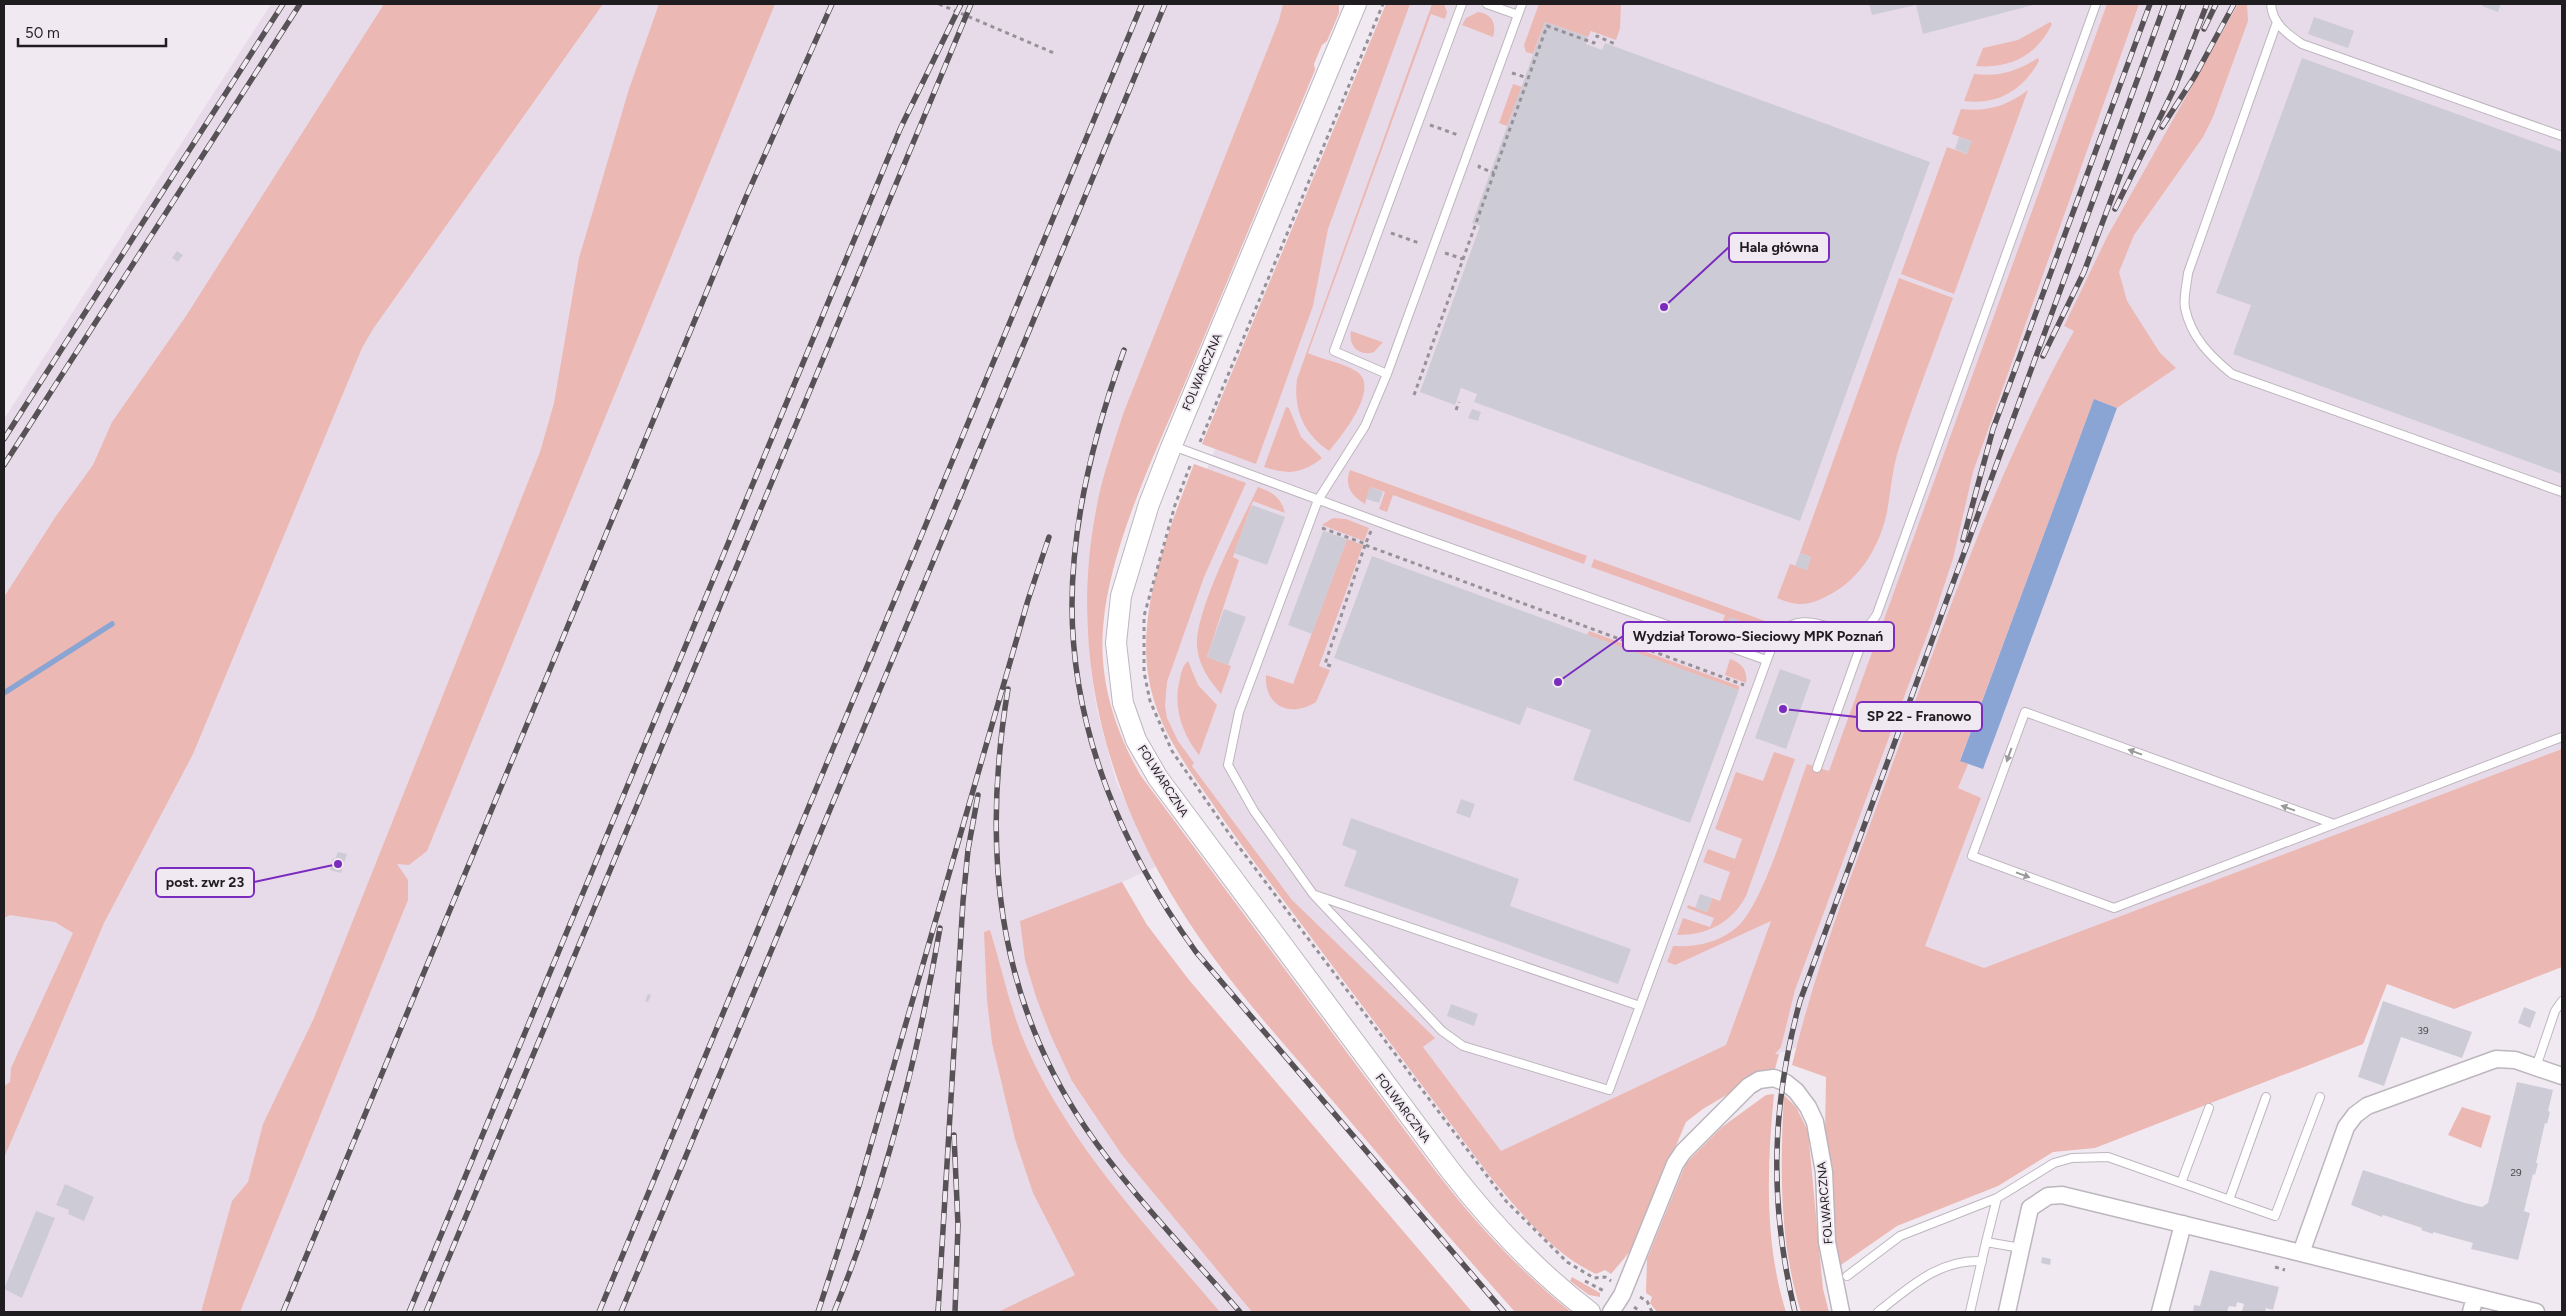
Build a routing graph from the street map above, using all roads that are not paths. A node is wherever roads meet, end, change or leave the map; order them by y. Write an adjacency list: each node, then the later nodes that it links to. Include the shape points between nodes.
1 (1356, 4): 11 (street, FOLWARCZNA)
2 (1462, 4): 10 (lane, via 1334,351)
3 (1487, 4): 7 (lane)
4 (1522, 4): 7 (lane)
5 (2096, 4): 14 (lane, via 1877,614)
6 (2271, 4): 8 (lane)
7 (1518, 15): 10 (lane)
8 (2277, 22): 9 (lane, via 2302,44); 12 (lane, via 2188,273 2184,307 2196,337 2208,354 2232,374)
9 (2562, 136)
10 (1386, 374): 13 (lane, via 1365,426)
11 (1172, 445): 13 (lane); 38 (street, FOLWARCZNA, via 1149,504 1126,579 1117,626 1116,657 1123,703 1136,740 1158,778 1213,854 1486,1216 1525,1258)
12 (2562, 492)
13 (1318, 500): 15 (lane); 19 (lane, via 1239,712 1228,765 1254,811)
14 (1867, 628): 15 (lane, via 1844,631 1811,621 1794,624 1776,638); 17 (lane)
15 (1766, 660): 21 (lane)
16 (2562, 737): 18 (lane)
17 (1817, 768)
18 (2334, 824): 18 (lane, one-way to 18, via 2025,712 1972,856 2114,908)
19 (1313, 894): 21 (lane); 21 (lane, via 1442,1030 1463,1046 1610,1090)
20 (2562, 1001): 22 (lane, via 2555,1011)
21 (1640, 1006)
22 (2536, 1067): 23 (street); 33 (street, via 2515,1060 2496,1059 2367,1106 2355,1115 2346,1127)
23 (2562, 1076)
24 (2266, 1097): 29 (lane)
25 (2320, 1097): 29 (lane, via 2275,1216)
26 (2209, 1108): 27 (lane)
27 (2181, 1183): 28 (lane, via 2108,1157 2072,1158 2054,1163); 29 (lane)
28 (1997, 1198): 31 (lane); 35 (lane, via 1900,1236)
29 (2228, 1200)
30 (2183, 1224): 32 (street, via 2062,1195 2048,1196 2030,1208); 33 (street); 43 (street)
31 (1986, 1242): 32 (lane); 34 (lane)
32 (2021, 1248): 42 (street)
33 (2301, 1253): 37 (street)
34 (1982, 1261): 40 (lane, via 1963,1260 1925,1276); 41 (lane)
35 (1847, 1276)
36 (1618, 1300): 39 (street, FOLWARCZNA, via 1682,1152 1749,1086 1759,1080 1774,1078 1796,1091 1814,1122 1824,1172 1827,1242)
37 (2473, 1305): 44 (street)
38 (1590, 1312)
39 (1841, 1312)
40 (1878, 1312)
41 (1970, 1312)
42 (2007, 1312)
43 (2160, 1312)
44 (2536, 1312)

